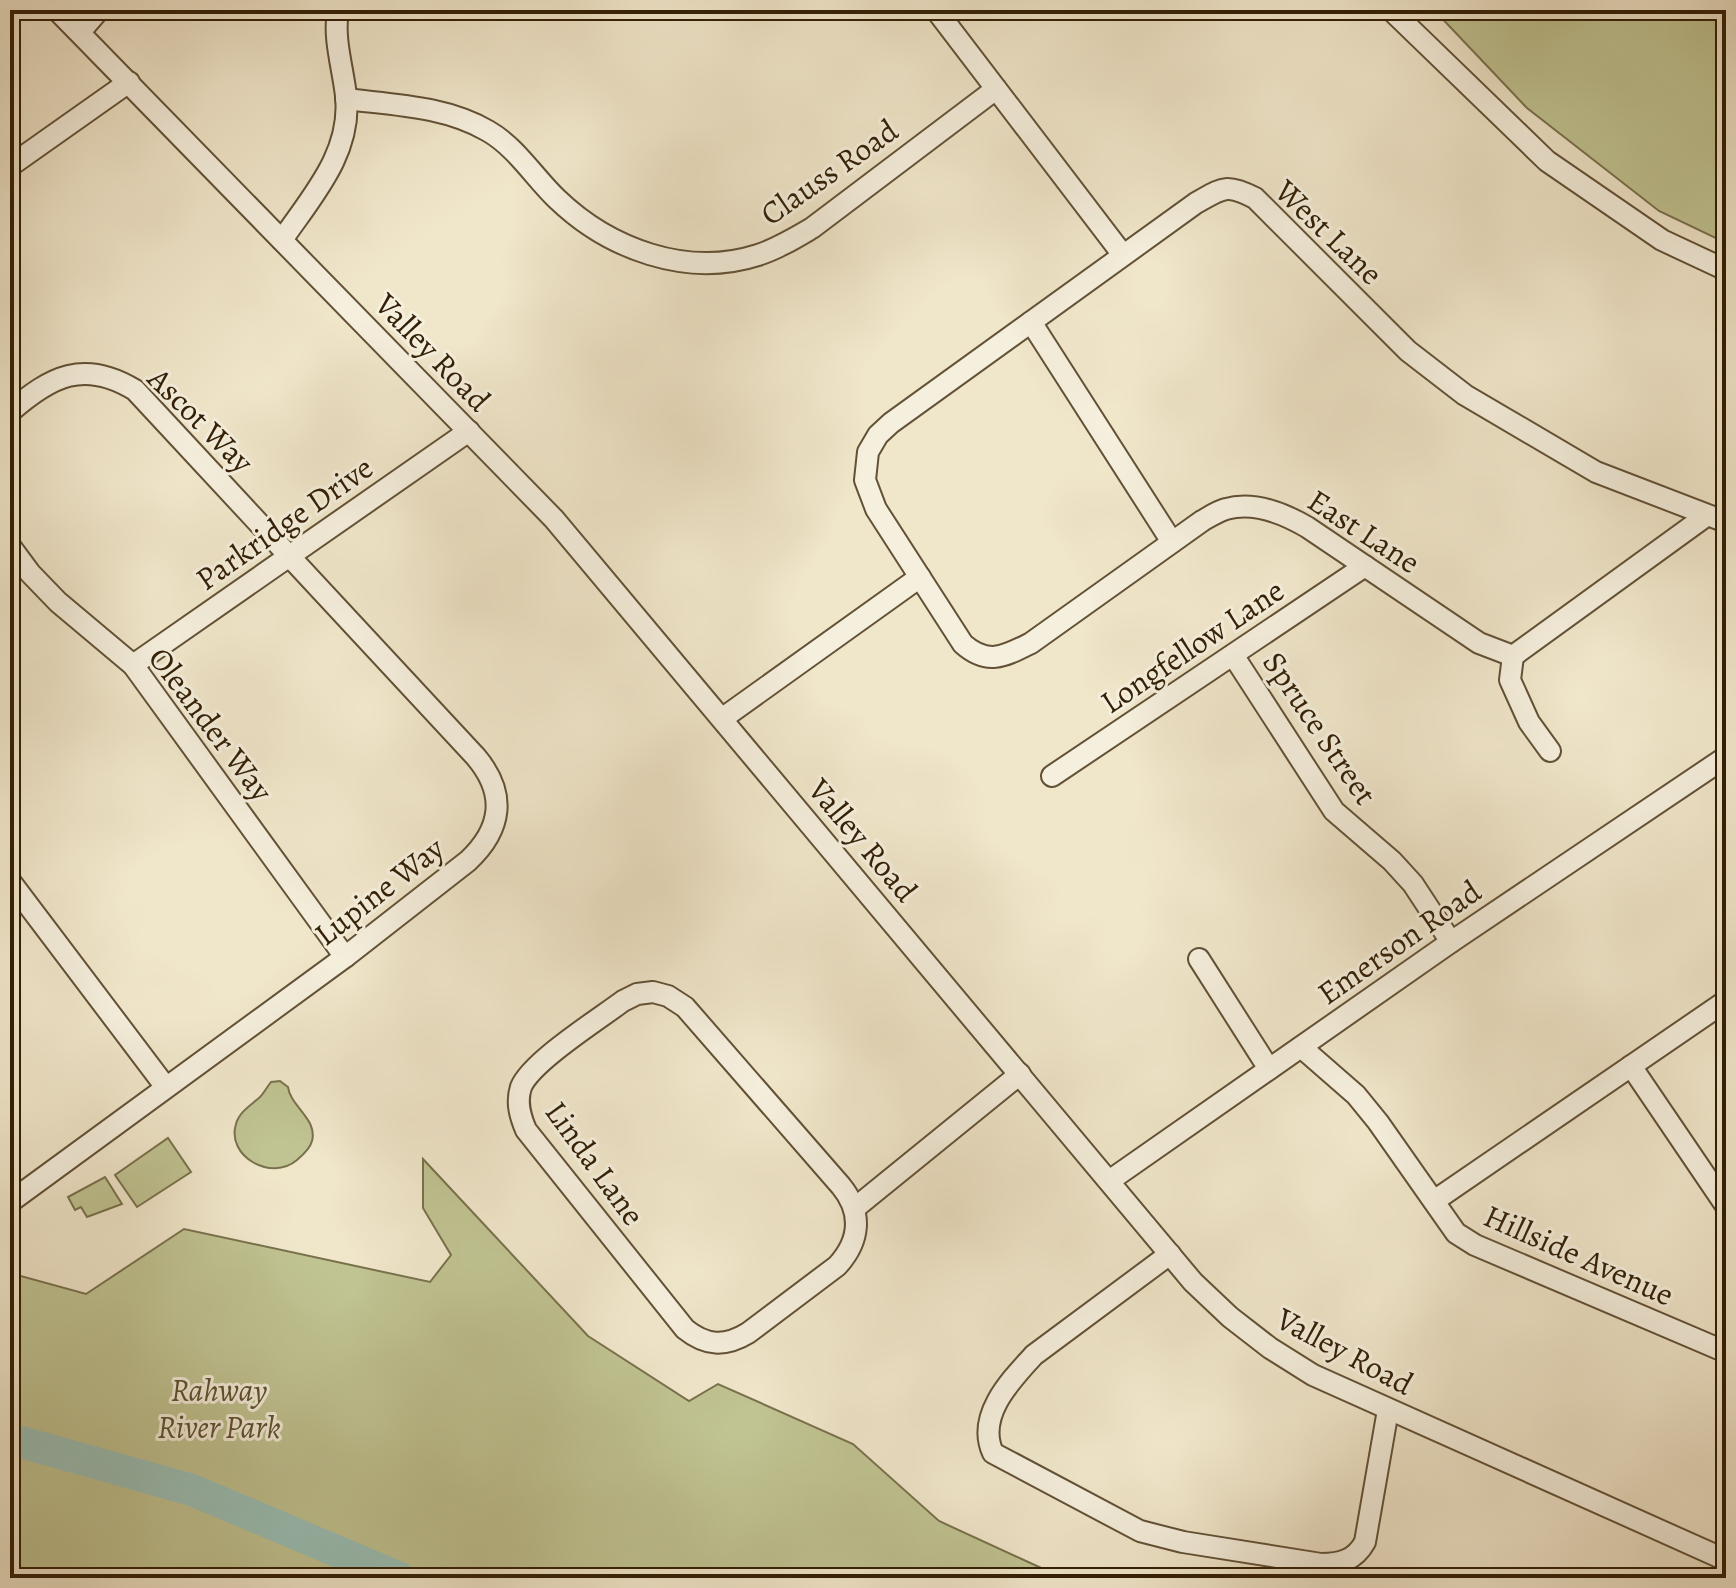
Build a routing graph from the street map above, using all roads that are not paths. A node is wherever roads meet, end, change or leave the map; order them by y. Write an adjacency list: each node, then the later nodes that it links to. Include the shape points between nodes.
1 (57, 10): 6 (street, Valley Road)
2 (99, 10): 6 (street)
3 (338, 10): 9 (street, via 336,33)
4 (1391, 10): 13 (street, via 1547,161 1662,240)
5 (947, 14): 8 (street)
6 (80, 32): 7 (street, Valley Road)
7 (129, 82): 10 (street); 11 (street, Valley Road)
8 (996, 89): 9 (street, Clauss Road, via 812,228 758,255 729,262 671,260 611,239 585,223 489,131 458,117); 12 (street)
9 (346, 99): 11 (street, via 343,141 333,164)
10 (10, 166)
11 (282, 240): 16 (street, Valley Road)
12 (1123, 255): 14 (street, West Lane); 17 (street, West Lane, via 1196,203 1236,188 1255,198 1408,351 1465,395 1596,472)
13 (1726, 270)
14 (1031, 322): 19 (street); 23 (street, West Lane, via 891,423 868,452 865,480 876,509)
15 (10, 412): 21 (street, Ascot Way, via 54,379 104,375 120,381 147,401)
16 (469, 431): 21 (street, Parkridge Drive); 27 (street, Valley Road, via 554,519)
17 (1706, 516): 18 (street, West Lane); 25 (street)
18 (1726, 522)
19 (1172, 542): 22 (street, East Lane, via 1226,509 1254,507 1282,513); 23 (street, East Lane, via 1006,656 973,653 963,644)
20 (10, 546): 26 (street, Oleander Way, via 58,602)
21 (290, 556): 26 (street, Parkridge Drive); 33 (street, Lupine Way, via 486,768 496,794 495,822 483,847)
22 (1365, 566): 24 (street, Longfellow Lane); 25 (street, East Lane, via 1479,643)
23 (920, 577): 27 (street)
24 (1233, 655): 30 (street, Longfellow Lane); 32 (street, Spruce Street, via 1334,811 1413,884)
25 (1513, 656): 28 (street, via 1510,680 1529,722)
26 (133, 665): 33 (street, Oleander Way)
27 (723, 718): 39 (street, Valley Road)
28 (1550, 751)
29 (1726, 757): 32 (street, Emerson Road)
30 (1052, 776)
31 (10, 881): 40 (street)
32 (1451, 942): 36 (street, Emerson Road)
33 (345, 957): 40 (street, Lupine Way)
34 (1199, 959): 38 (street)
35 (1726, 1001): 37 (street)
36 (1301, 1047): 38 (street, Emerson Road); 42 (street, Hillside Avenue, via 1356,1095)
37 (1631, 1066): 42 (street); 44 (street)
38 (1269, 1069): 41 (street, Emerson Road)
39 (1020, 1074): 41 (street, Valley Road); 45 (street)
40 (165, 1086): 43 (street, Lupine Way)
41 (1109, 1181): 46 (street, Valley Road)
42 (1434, 1201): 47 (street, Hillside Avenue, via 1456,1233 1475,1245)
43 (10, 1202)
44 (1726, 1206)
45 (855, 1208): 45 (street, Linda Lane, via 685,1007 668,996 653,992 623,1001 534,1069 521,1089 518,1103 526,1130 685,1329 709,1343 736,1340 837,1266 855,1238)
46 (1170, 1254): 48 (street, Valley Road, via 1230,1317 1270,1348); 48 (street, via 1034,1355 1016,1375 988,1422 993,1453 1140,1531 1339,1564 1358,1554 1365,1542)
47 (1726, 1352)
48 (1388, 1410): 49 (street, Valley Road)
49 (1726, 1560)

